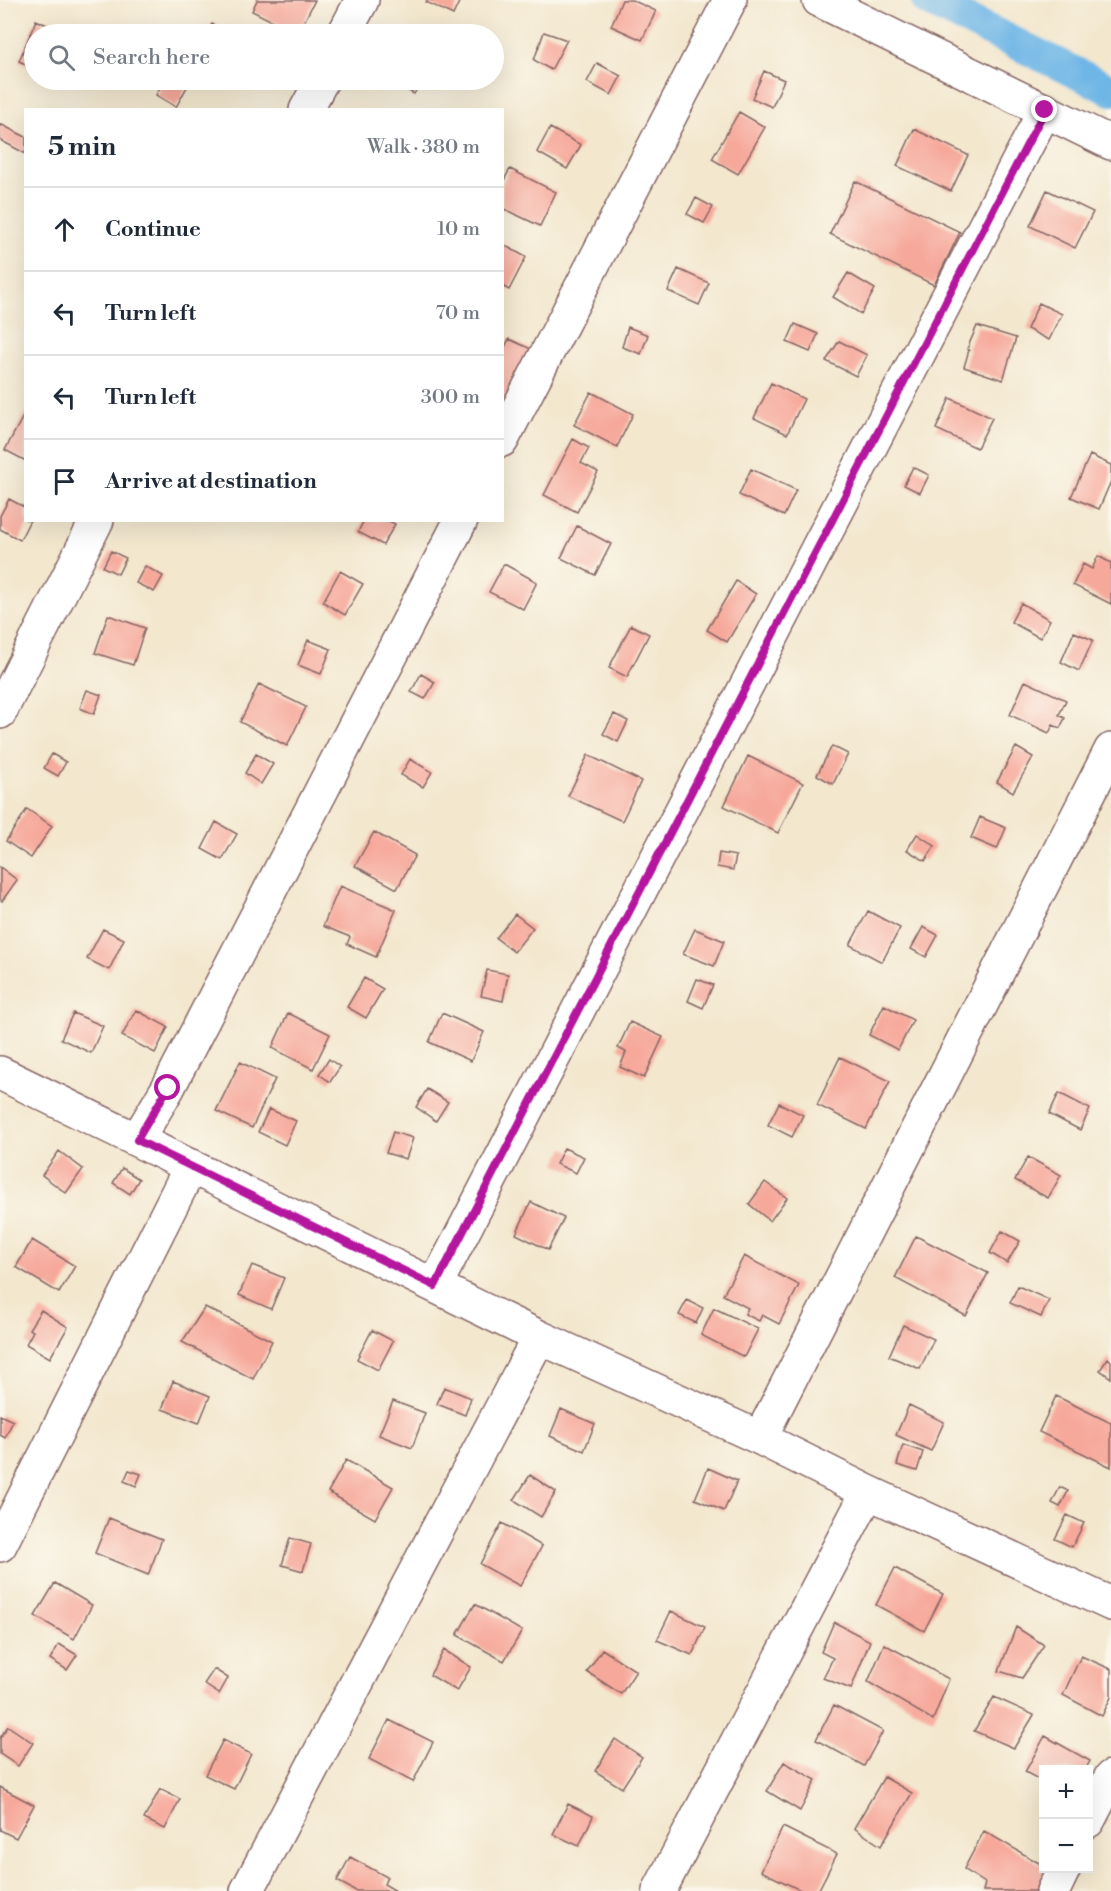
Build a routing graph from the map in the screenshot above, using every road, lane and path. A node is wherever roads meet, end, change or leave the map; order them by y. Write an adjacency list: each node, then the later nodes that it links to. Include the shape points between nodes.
1 (362, 0): 4 (street)
2 (730, 0): 9 (street)
3 (819, 0): 7 (street)
4 (349, 24)
5 (317, 90): 6 (street)
6 (307, 108)
7 (1045, 110): 8 (street); 17 (street)
8 (1111, 143)
9 (504, 436)
10 (96, 522): 12 (street)
11 (460, 522): 15 (street, via 168,1088)
12 (0, 712)
13 (1111, 750): 19 (street)
14 (0, 1073): 15 (street)
15 (137, 1140): 16 (street)
16 (190, 1166): 17 (street); 21 (street)
17 (435, 1286): 18 (street)
18 (539, 1337): 19 (street); 26 (street)
19 (760, 1438): 20 (street)
20 (868, 1492): 22 (street); 27 (street)
21 (0, 1545)
22 (1111, 1604)
23 (1111, 1777): 24 (street)
24 (1090, 1819)
25 (1062, 1873): 28 (street)
26 (247, 1891)
27 (659, 1891)
28 (1053, 1891)

